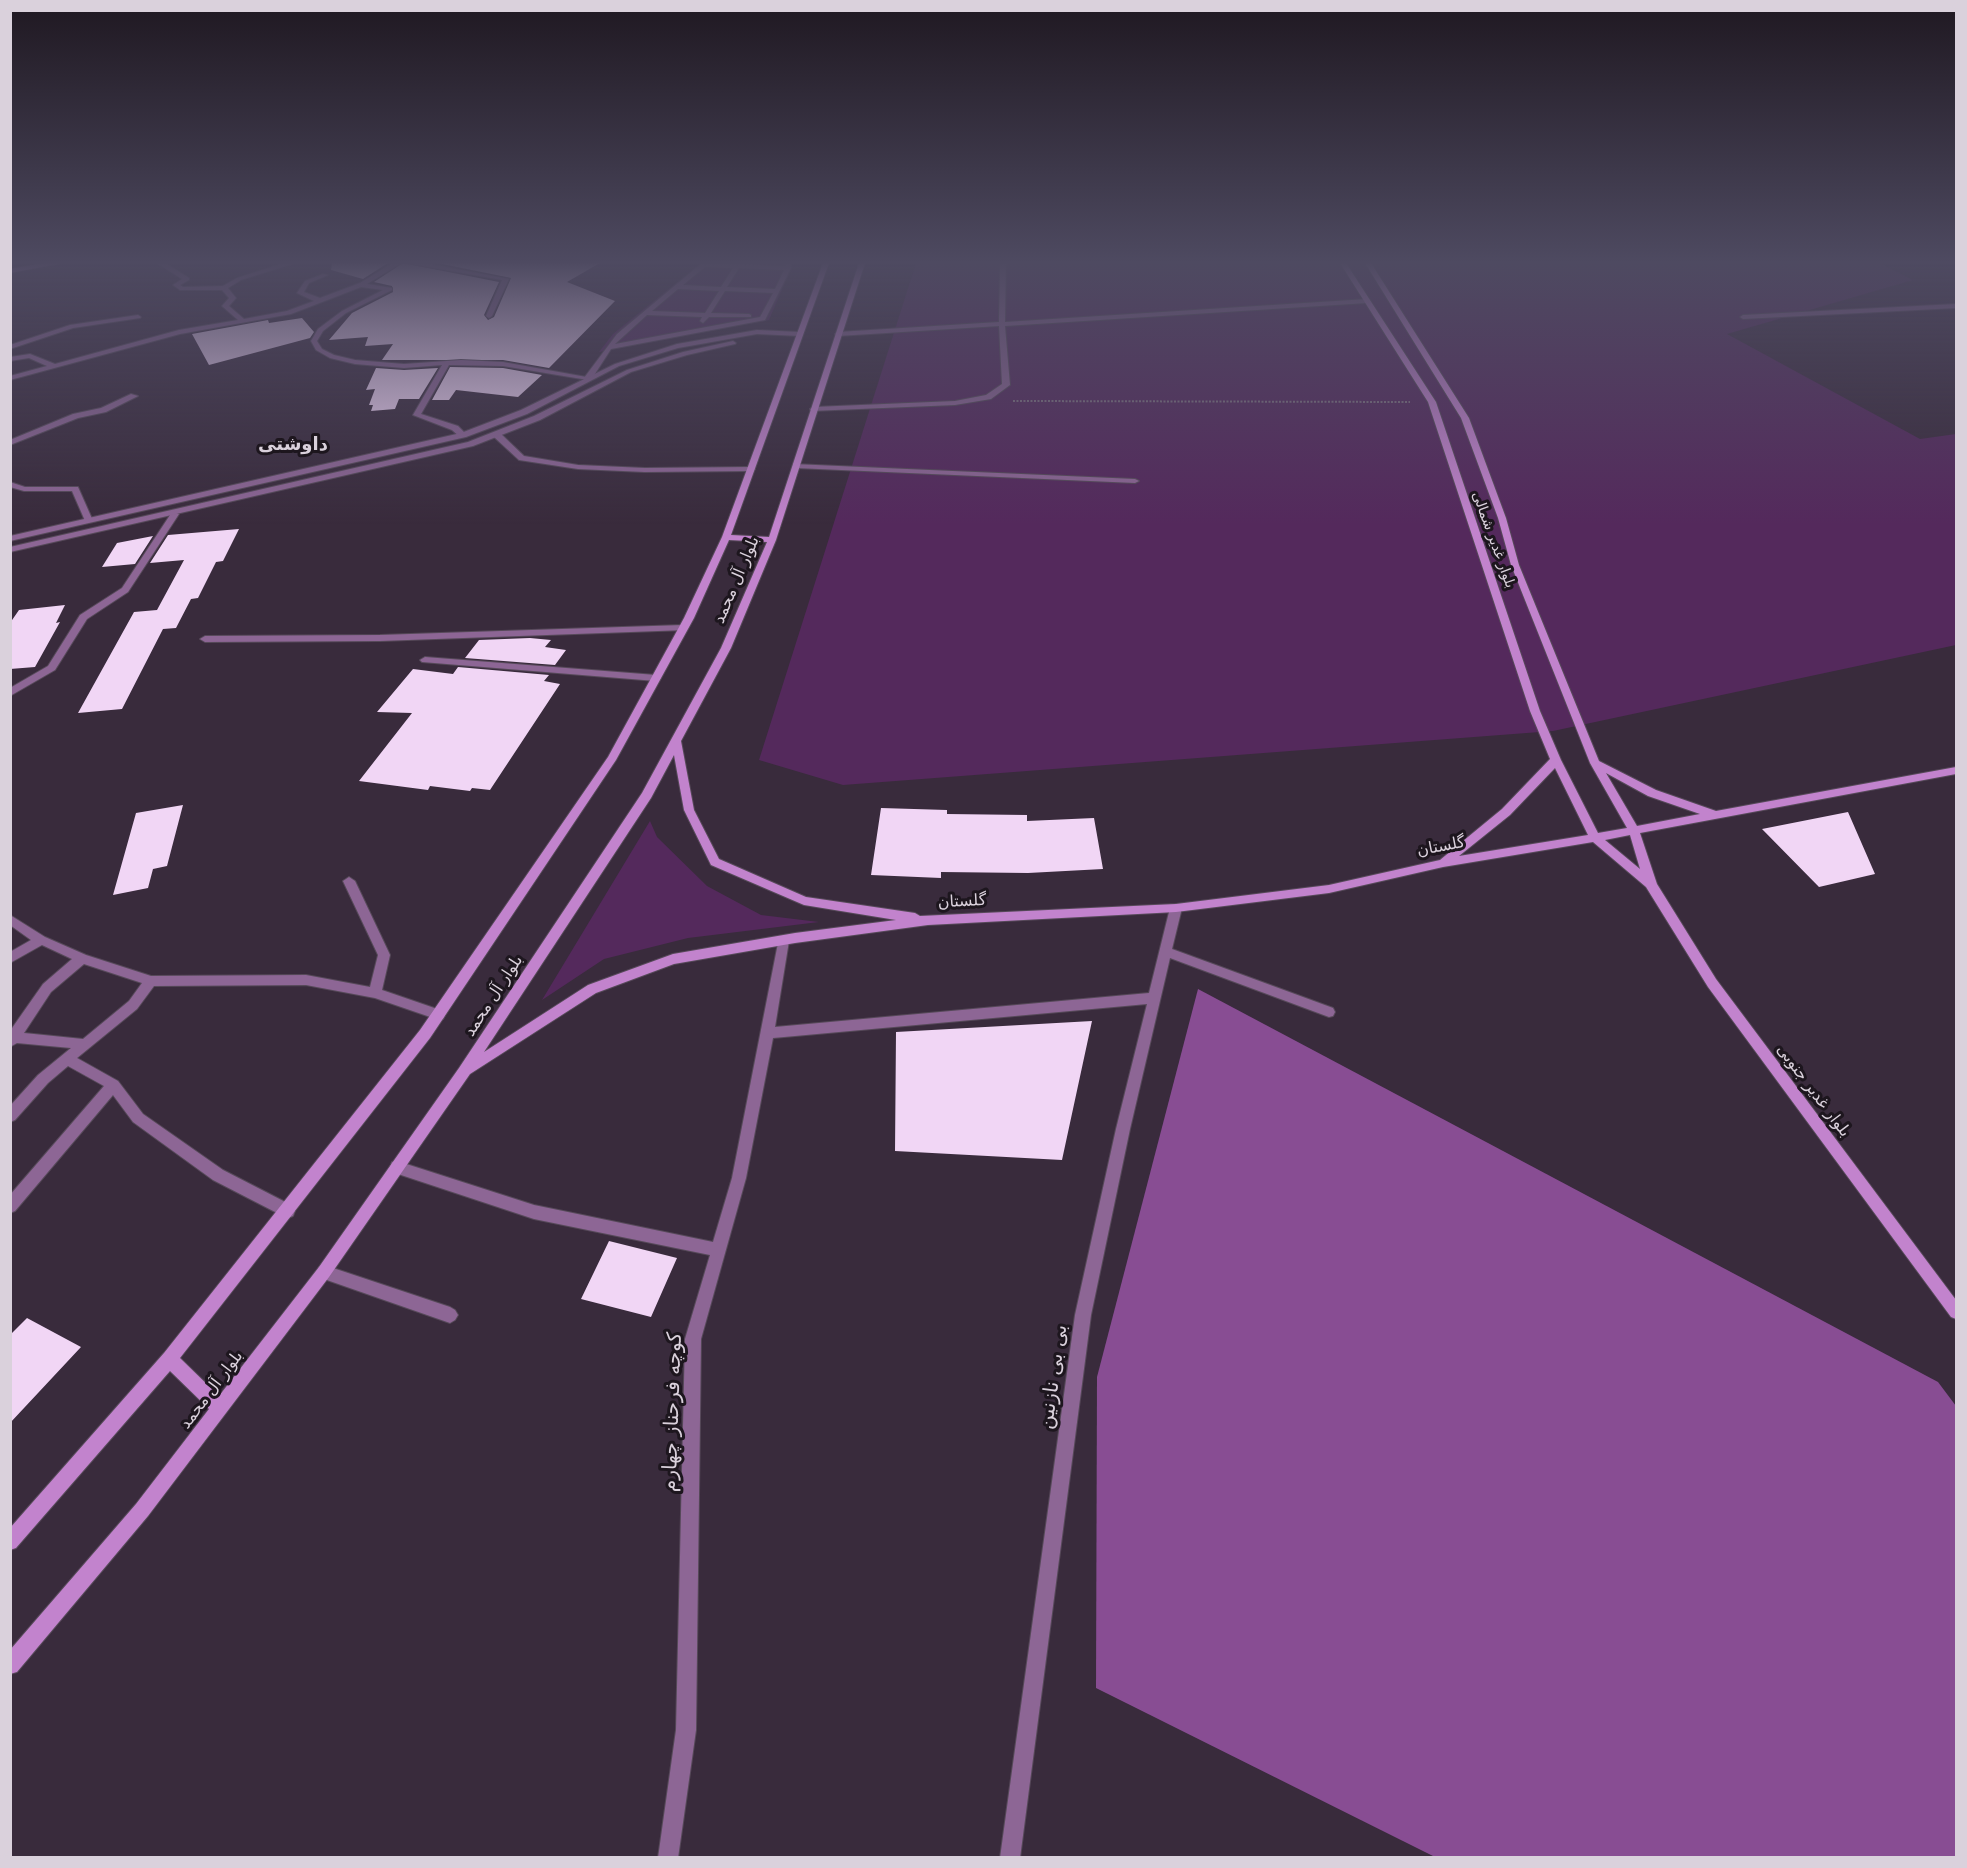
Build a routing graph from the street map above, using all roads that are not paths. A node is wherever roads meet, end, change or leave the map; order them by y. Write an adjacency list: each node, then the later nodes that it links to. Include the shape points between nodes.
1 (112, 350): 13 (street)
2 (319, 350): 12 (street, via 355,362 404,366)
3 (607, 350): 15 (street)
4 (663, 350): 15 (street)
5 (699, 350): 19 (street, via 650,363 609,380 545,415)
6 (794, 350): 22 (main road, بلوار آل محمد)
7 (833, 350): 17 (main road, بلوار آل محمد)
8 (1004, 350): 17 (street, via 1006,385 988,397 955,403)
9 (1399, 350): 37 (main road, بلوار غدیر شمالی, via 1432,402 1535,711)
10 (1423, 350): 38 (main road, بلوار غدیر شمالی, via 1465,418 1515,565)
11 (10, 359): 13 (street, via 30,356)
12 (447, 363): 15 (street, via 503,363); 18 (street, via 417,415 455,428)
13 (54, 366): 14 (street)
14 (10, 378)
15 (588, 378): 18 (street, via 524,412)
16 (135, 396): 20 (street)
17 (814, 409): 21 (main road, بلوار آل محمد)
18 (463, 435): 26 (street)
19 (497, 435): 22 (street, via 522,458 578,467); 25 (street, via 442,452)
20 (10, 443)
21 (796, 466): 23 (street); 29 (main road, بلوار آل محمد)
22 (751, 469): 27 (main road, بلوار آل محمد)
23 (1135, 481)
24 (10, 484): 26 (street, via 24,489 75,489)
25 (175, 514): 30 (street); 35 (street, via 125,590 83,618 52,668)
26 (89, 521): 28 (street)
27 (726, 537): 29 (main road); 31 (main road, بلوار آل محمد)
28 (10, 539)
29 (772, 540): 36 (main road, بلوار آل محمد, via 726,648)
30 (10, 550)
31 (683, 628): 32 (street, via 381,638); 34 (main road, بلوار آل محمد)
32 (205, 639)
33 (425, 660): 34 (street)
34 (656, 678): 58 (main road, بلوار آل محمد, via 612,758)
35 (10, 693)
36 (676, 740): 48 (main road, گلستان, via 688,810 715,862 804,901); 63 (main road, بلوار آل محمد, via 647,795)
37 (1556, 760): 42 (main road, بلوار غدیر شمالی); 43 (main road, via 1506,812)
38 (1595, 763): 40 (main road, via 1652,793); 41 (main road, بلوار غدیر شمالی)
39 (1956, 770): 40 (main road, گلستان)
40 (1717, 815): 41 (main road, گلستان)
41 (1634, 830): 42 (main road, گلستان); 45 (main road, بلوار غدیر جنوبی)
42 (1596, 837): 43 (main road, گلستان); 45 (main road, بلوار غدیر جنوبی)
43 (1443, 863): 46 (main road, گلستان, via 1329,889)
44 (349, 881): 55 (street, via 384,955)
45 (1651, 885): 71 (main road, بلوار غدیر جنوبی, via 1712,983)
46 (1176, 908): 48 (main road, گلستان); 51 (street, بی بی نازنین)
47 (10, 919): 49 (street)
48 (928, 920): 50 (main road, گلستان)
49 (40, 940): 52 (street); 53 (street)
50 (783, 940): 59 (street, کوچه فرحناز چهارم); 63 (main road, گلستان, via 673,959 592,989)
51 (1166, 951): 56 (street, بی بی نازنین); 57 (street)
52 (10, 958)
53 (82, 958): 54 (street); 60 (street, via 47,988)
54 (151, 981): 55 (street, via 306,980); 61 (street, via 133,1005)
55 (375, 993): 58 (street)
56 (1154, 998): 59 (street); 78 (street, بی بی نازنین, via 1083,1315)
57 (1329, 1012)
58 (439, 1015): 68 (main road, بلوار آل محمد)
59 (768, 1033): 69 (street, کوچه فرحناز چهارم, via 739,1178)
60 (12, 1039): 61 (street)
61 (83, 1044): 62 (street)
62 (67, 1059): 64 (street); 65 (street)
63 (464, 1072): 66 (main road, بلوار آل محمد)
64 (113, 1085): 67 (street); 68 (street, via 138,1118 218,1174)
65 (10, 1116)
66 (397, 1167): 69 (street, via 534,1212); 70 (main road, بلوار آل محمد)
67 (10, 1206)
68 (288, 1211): 73 (main road, بلوار آل محمد)
69 (719, 1250): 77 (street, کوچه فرحناز چهارم, via 693,1340 686,1730)
70 (324, 1272): 72 (street); 74 (main road, بلوار آل محمد)
71 (1956, 1312)
72 (450, 1315)
73 (170, 1359): 74 (main road); 75 (main road, بلوار آل محمد)
74 (219, 1408): 76 (main road, بلوار آل محمد, via 142,1510)
75 (10, 1542)
76 (10, 1665)
77 (668, 1857)
78 (1010, 1857)

